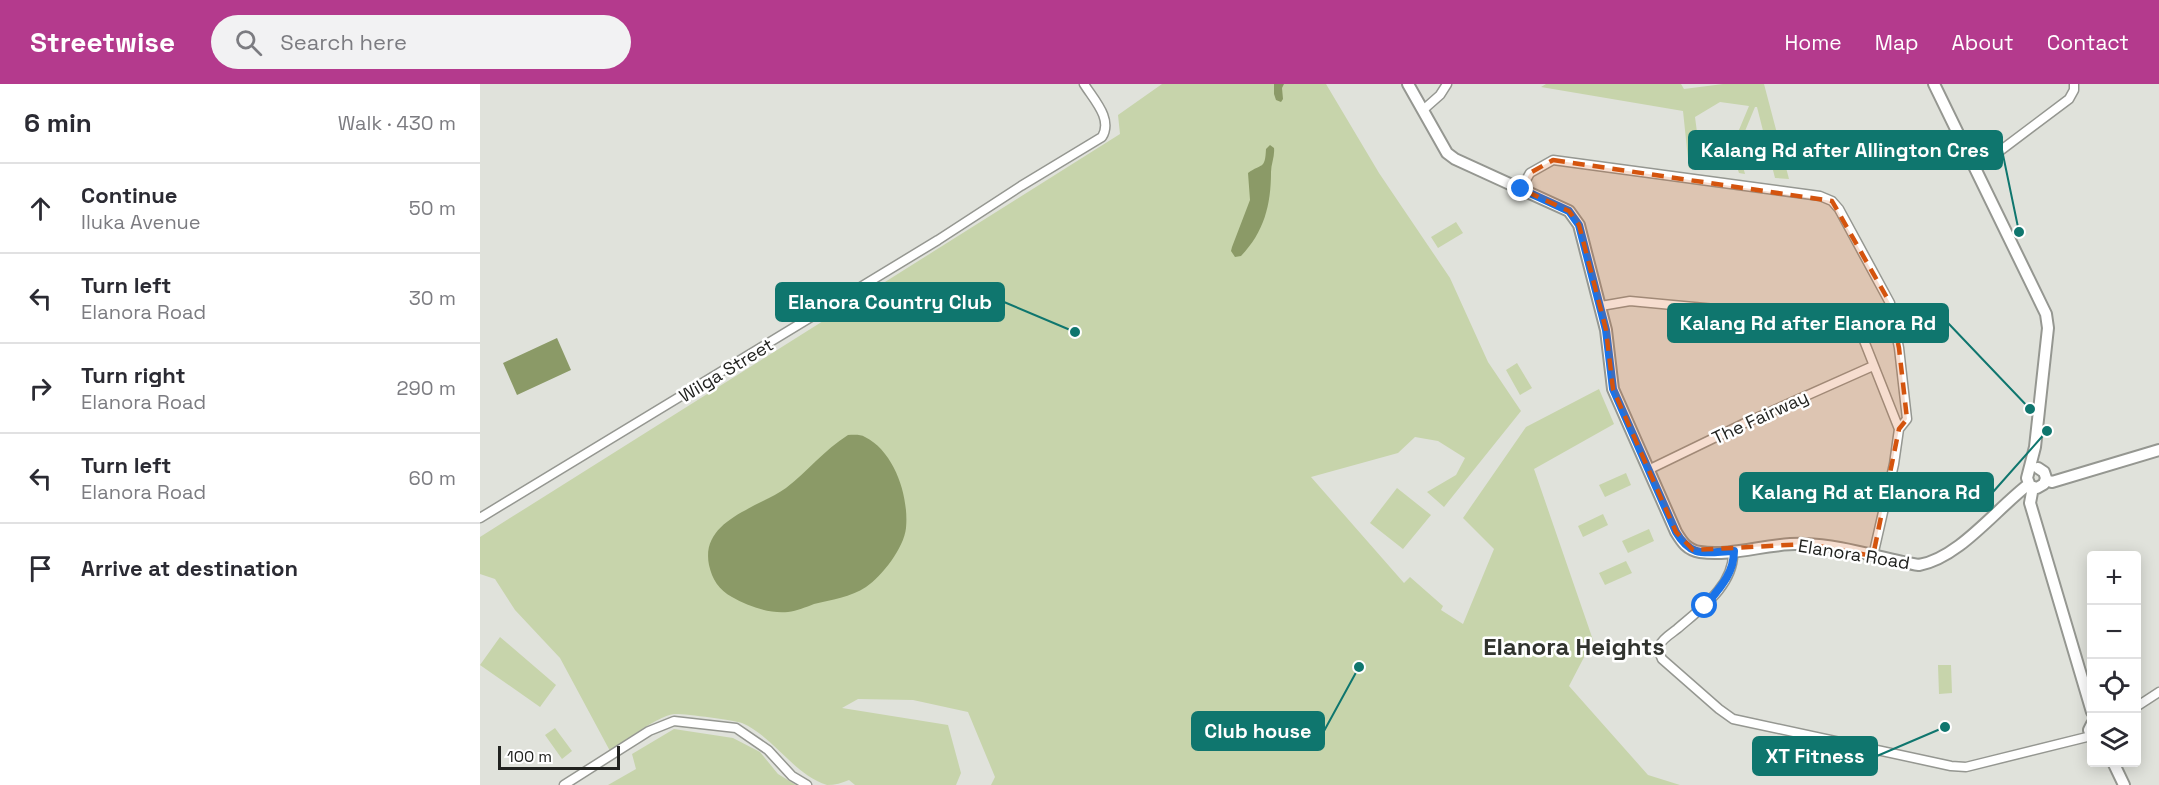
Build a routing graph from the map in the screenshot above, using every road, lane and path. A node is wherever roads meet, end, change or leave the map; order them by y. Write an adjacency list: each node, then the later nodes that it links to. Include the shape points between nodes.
1 (1084, 84): 17 (street, Wilga Street, via 1106,118 1102,137)
2 (1408, 84): 6 (street, Elanora Road)
3 (1447, 84): 6 (street)
4 (1934, 84): 7 (street)
5 (2074, 84): 7 (street, via 2069,99)
6 (1423, 110): 8 (street, Elanora Road, via 1447,153)
7 (1976, 170): 14 (street, via 2046,314)
8 (1521, 189): 9 (street, Elanora Road, via 1569,211 1579,225); 11 (street, via 1530,173 1553,160 1692,177 1832,201 1890,303 1907,419)
9 (1600, 306): 10 (street, via 1630,301 1821,319 1846,327 1863,338); 13 (street, Elanora Road, via 1613,389)
10 (1873, 366): 11 (street); 13 (street, The Fairway)
11 (1899, 429): 19 (street)
12 (2159, 450): 14 (street, via 2052,482)
13 (1648, 470): 18 (street, Elanora Road, via 1684,545 1702,552)
14 (2036, 477): 15 (street, Elanora Road); 16 (street, via 2030,497)
15 (2008, 501): 16 (street, via 2018,502); 19 (street, Elanora Road, via 1956,548 1931,562 1919,565)
16 (2033, 516): 21 (street)
17 (480, 518)
18 (1734, 551): 19 (street, Elanora Road, via 1807,544); 23 (street, via 1730,572 1721,588 1662,641 1659,651 1662,659 1733,719 1966,767)
19 (1873, 556)
20 (2159, 692): 22 (street)
21 (2087, 698)
22 (2141, 703)
23 (2087, 738)
24 (2115, 767): 27 (street)
25 (564, 785): 26 (street, via 649,731 674,721 736,728)
26 (807, 785)
27 (2124, 785)

